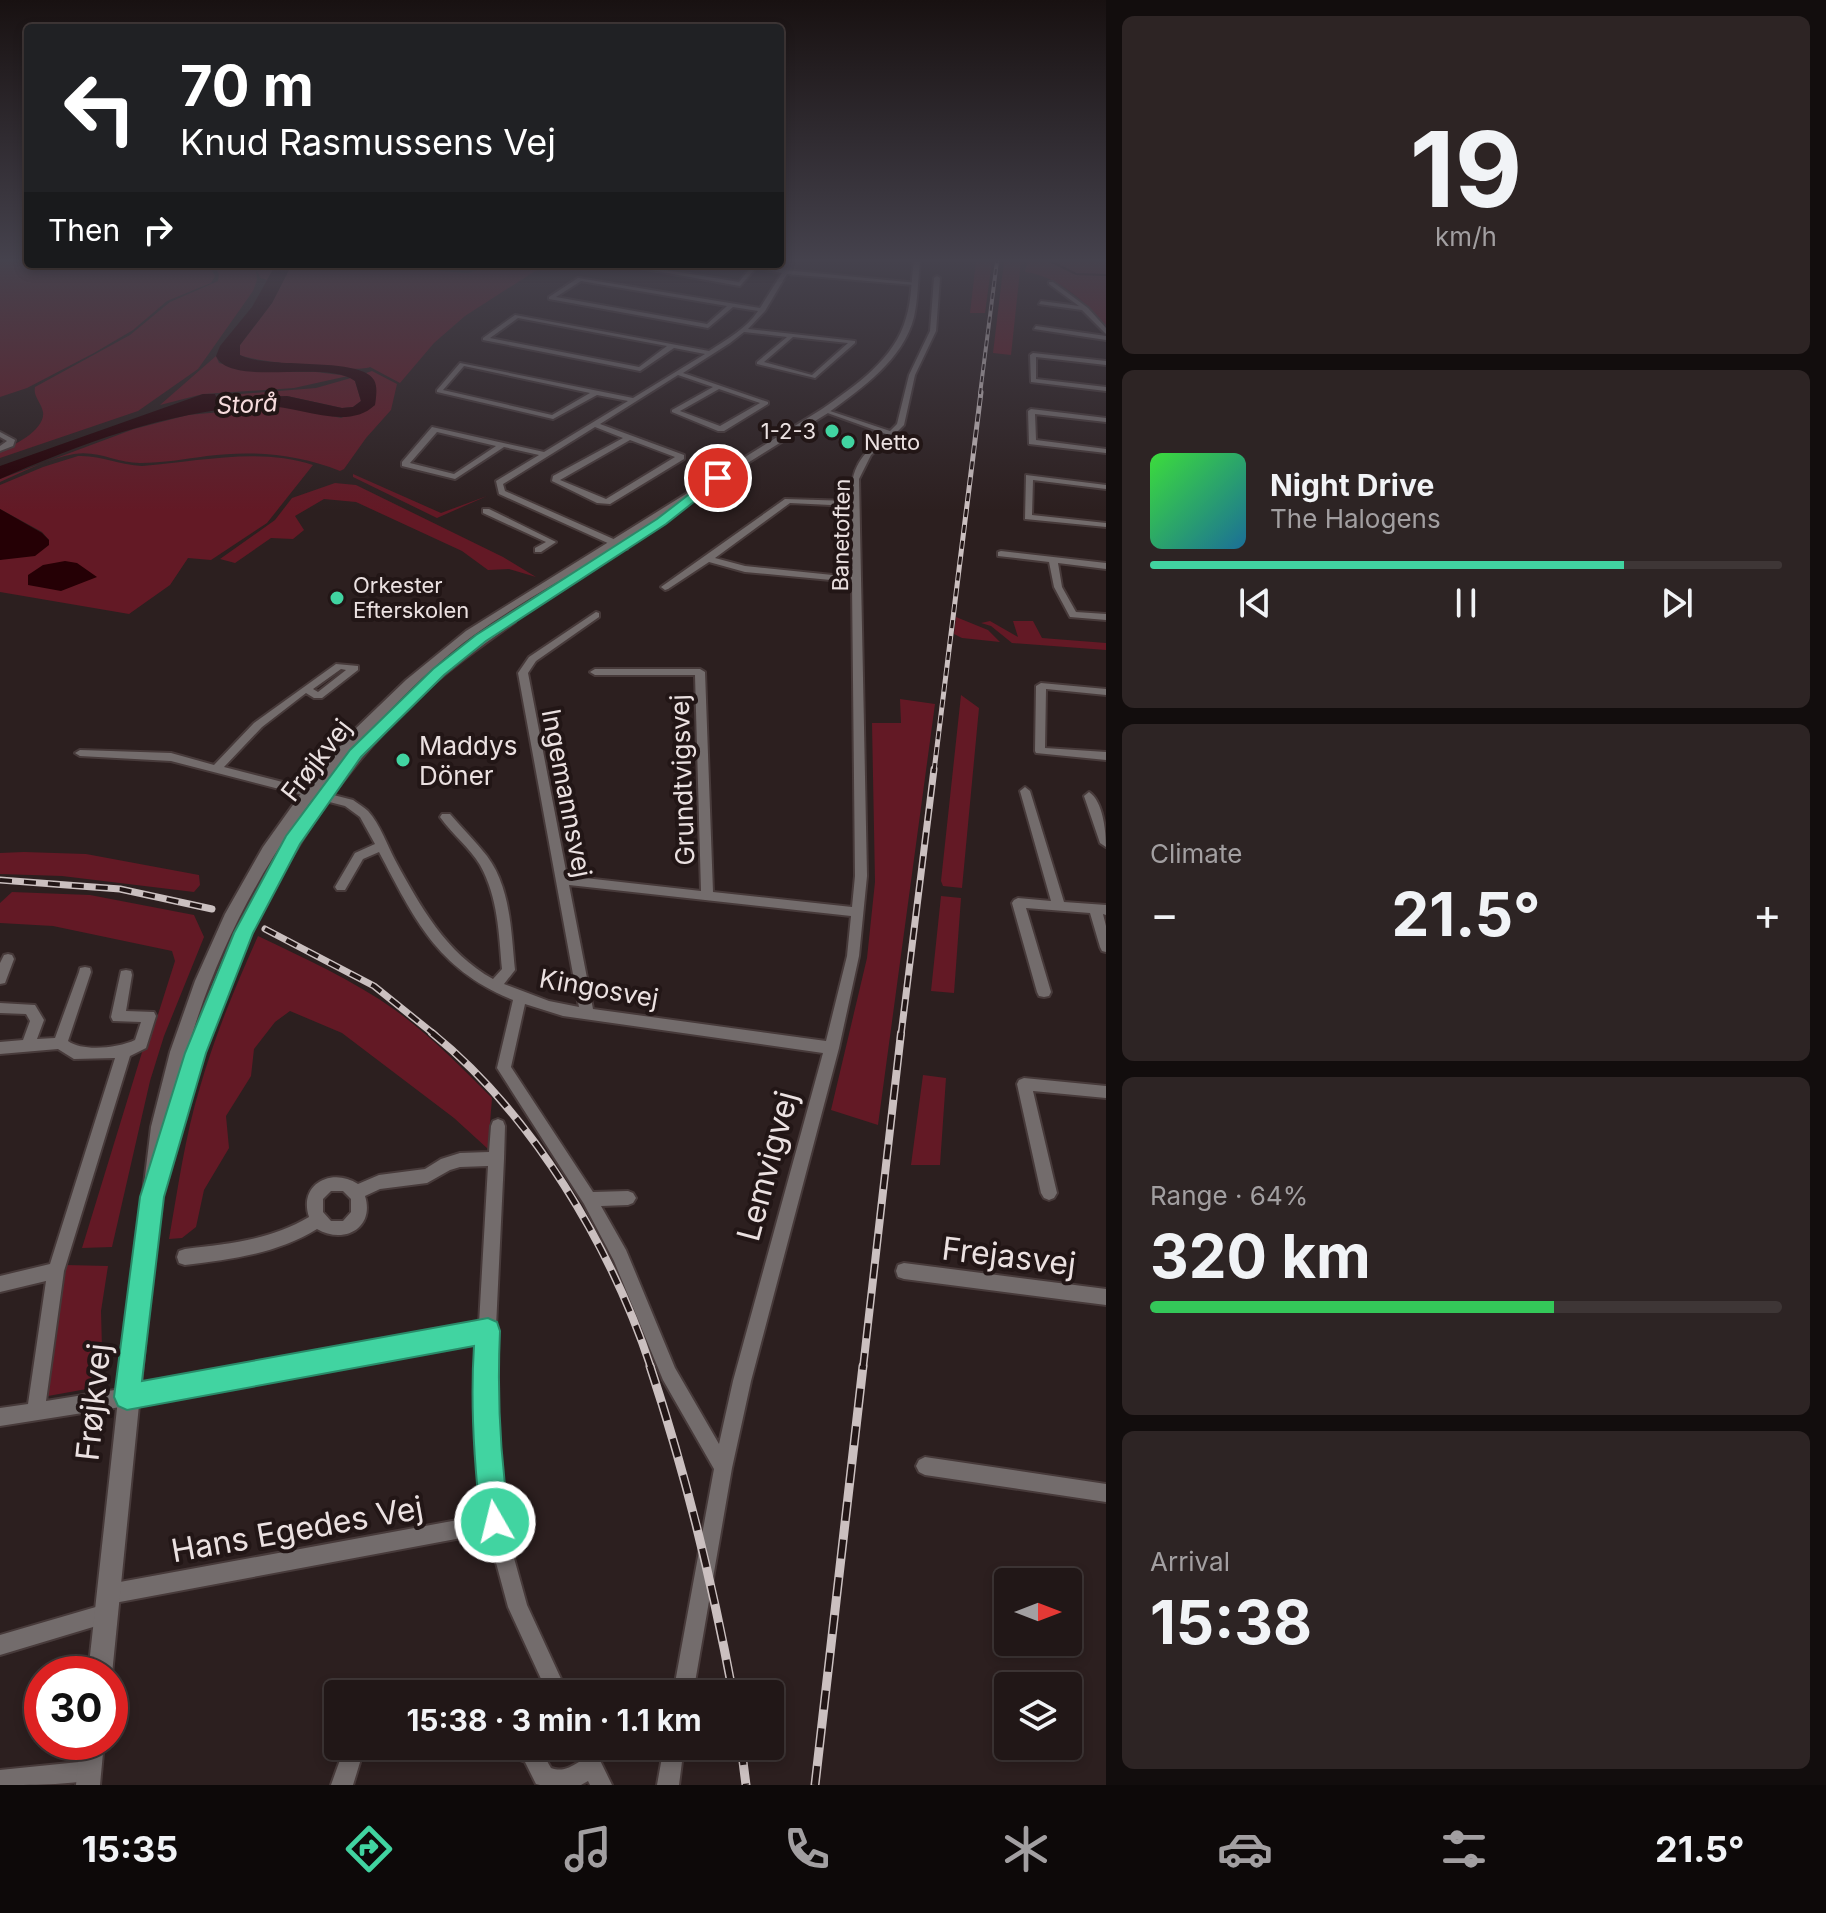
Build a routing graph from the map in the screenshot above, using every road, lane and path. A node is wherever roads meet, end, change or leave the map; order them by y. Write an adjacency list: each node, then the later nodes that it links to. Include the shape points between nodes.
1 (512, 344): 8 (street, via 640,369)
2 (663, 344): 8 (street)
3 (723, 344): 9 (street)
4 (781, 344): 5 (street, via 759,363 813,377)
5 (850, 344)
6 (897, 344): 16 (street, Frøjkvej, via 859,386)
7 (925, 344): 20 (street, Banetoften)
8 (672, 346): 9 (street)
9 (711, 353): 11 (street)
10 (1106, 363): 13 (street, via 1033,355 1033,381)
11 (678, 373): 12 (street); 15 (street)
12 (718, 387): 12 (street, via 766,403 721,429 674,411)
13 (1106, 389)
14 (597, 392): 14 (street, via 462,364 439,391 553,417); 15 (street)
15 (633, 400): 18 (street)
16 (825, 411): 20 (street); 27 (street, Frøjkvej)
17 (1106, 420): 24 (street, via 1031,411 1032,442)
18 (593, 424): 21 (street); 25 (street)
19 (0, 434): 23 (street, via 11,440)
20 (893, 434): 29 (street, Banetoften, via 860,467)
21 (630, 437): 21 (street, via 681,457 607,502 556,481)
22 (502, 445): 22 (street, via 435,429 405,464 455,477); 25 (street)
23 (0, 449)
24 (1106, 451)
25 (542, 454): 28 (street, via 499,483 502,492)
26 (1106, 487): 32 (street, via 1029,477 1028,517)
27 (699, 490): 33 (street, Frøjkvej); 33 (street, Frøjkvej, via 662,522)
28 (527, 503): 31 (street); 33 (street)
29 (856, 504): 36 (street, via 788,501); 39 (street, Banetoften)
30 (486, 511): 31 (street)
31 (501, 517): 34 (street, via 552,542)
32 (1106, 525)
33 (615, 543): 50 (street, Frøjkvej, via 470,633 426,667 341,749); 52 (street, Frøjkvej, via 438,672 383,724)
34 (538, 550)
35 (1001, 554): 37 (street)
36 (708, 559): 39 (street, via 745,569); 40 (street)
37 (1053, 560): 38 (street); 42 (street, via 1058,587 1073,615)
38 (1106, 566)
39 (857, 580): 43 (street, Banetoften)
40 (665, 587)
41 (596, 615): 57 (street, Ingemannsvej, via 532,659 523,673)
42 (1106, 617)
43 (859, 650): 62 (street, Lemvigvej)
44 (595, 672): 59 (street, Grundtvigsvej, via 700,672)
45 (306, 689): 49 (street, via 258,725)
46 (1106, 692): 48 (street, via 1041,686 1040,751)
47 (80, 753): 49 (street, Kingosvej, via 171,757)
48 (1106, 756)
49 (217, 768): 50 (street, Kingosvej)
50 (308, 791): 52 (street, Kingosvej); 83 (street, Frøjkvej, via 250,880 198,988 158,1131)
51 (1025, 791): 60 (street)
52 (324, 794): 56 (street, Kingosvej, via 364,814); 83 (street, Frøjkvej, via 267,884 219,989)
53 (1089, 796): 55 (street)
54 (446, 817): 68 (street, via 484,861 499,897 510,958 509,970)
55 (1106, 843)
56 (383, 845): 58 (street, via 359,856); 68 (street, Kingosvej, via 431,931 458,962)
57 (561, 880): 59 (street); 72 (street, Ingemannsvej)
58 (341, 887)
59 (707, 896): 62 (street)
60 (1059, 906): 61 (street); 69 (street, via 1018,903)
61 (1100, 910): 63 (street)
62 (858, 912): 76 (street, Lemvigvej)
63 (1106, 947)
64 (8, 959): 67 (street)
65 (85, 972): 73 (street)
66 (126, 975): 77 (street, via 118,1017 149,1016 141,1044)
67 (0, 979)
68 (495, 986): 70 (street, Kingosvej)
69 (1044, 992)
70 (520, 999): 72 (street, Kingosvej); 85 (street, via 504,1068)
71 (0, 1008): 74 (street, via 30,1009 37,1020)
72 (587, 1013): 76 (street, Kingosvej)
73 (60, 1043): 74 (street); 77 (street, via 74,1053)
74 (28, 1047): 75 (street)
75 (0, 1048)
76 (832, 1048): 97 (street, Lemvigvej)
77 (124, 1052): 88 (street)
78 (1106, 1092): 82 (street, via 1024,1084)
79 (498, 1126): 80 (street)
80 (497, 1159): 81 (street, via 460,1160 427,1176 379,1182); 92 (street)
81 (357, 1192): 86 (street, via 360,1211 351,1222 329,1228); 86 (street, via 346,1184 324,1189 315,1201)
82 (1049, 1193)
83 (152, 1197): 93 (street, Frøjkvej)
84 (628, 1198): 85 (street)
85 (589, 1199): 97 (street, via 620,1256 669,1374)
86 (317, 1221): 87 (street, via 272,1244)
87 (185, 1257)
88 (56, 1271): 90 (street); 94 (street)
89 (904, 1271): 91 (street, Frejasvej)
90 (0, 1284)
91 (1106, 1297)
92 (488, 1331): 93 (street); 99 (street, via 486,1455)
93 (127, 1397): 94 (street); 100 (street, Frøjkvej)
94 (36, 1410): 95 (street)
95 (0, 1417)
96 (925, 1466): 98 (street)
97 (723, 1468): 104 (street, Lemvigvej)
98 (1106, 1493)
99 (495, 1522): 100 (street, Hans Egedes Vej); 103 (street, via 518,1607)
100 (107, 1604): 101 (street); 102 (street, Frøjkvej)
101 (0, 1645)
102 (102, 1656)
103 (552, 1680)
104 (685, 1680)
105 (350, 1760): 112 (street)
106 (535, 1760): 108 (street, via 544,1776 557,1781)
107 (672, 1760): 113 (street)
108 (596, 1776)
109 (88, 1779): 110 (street)
110 (48, 1780): 111 (street)
111 (0, 1781)
112 (342, 1785)
113 (668, 1785)

